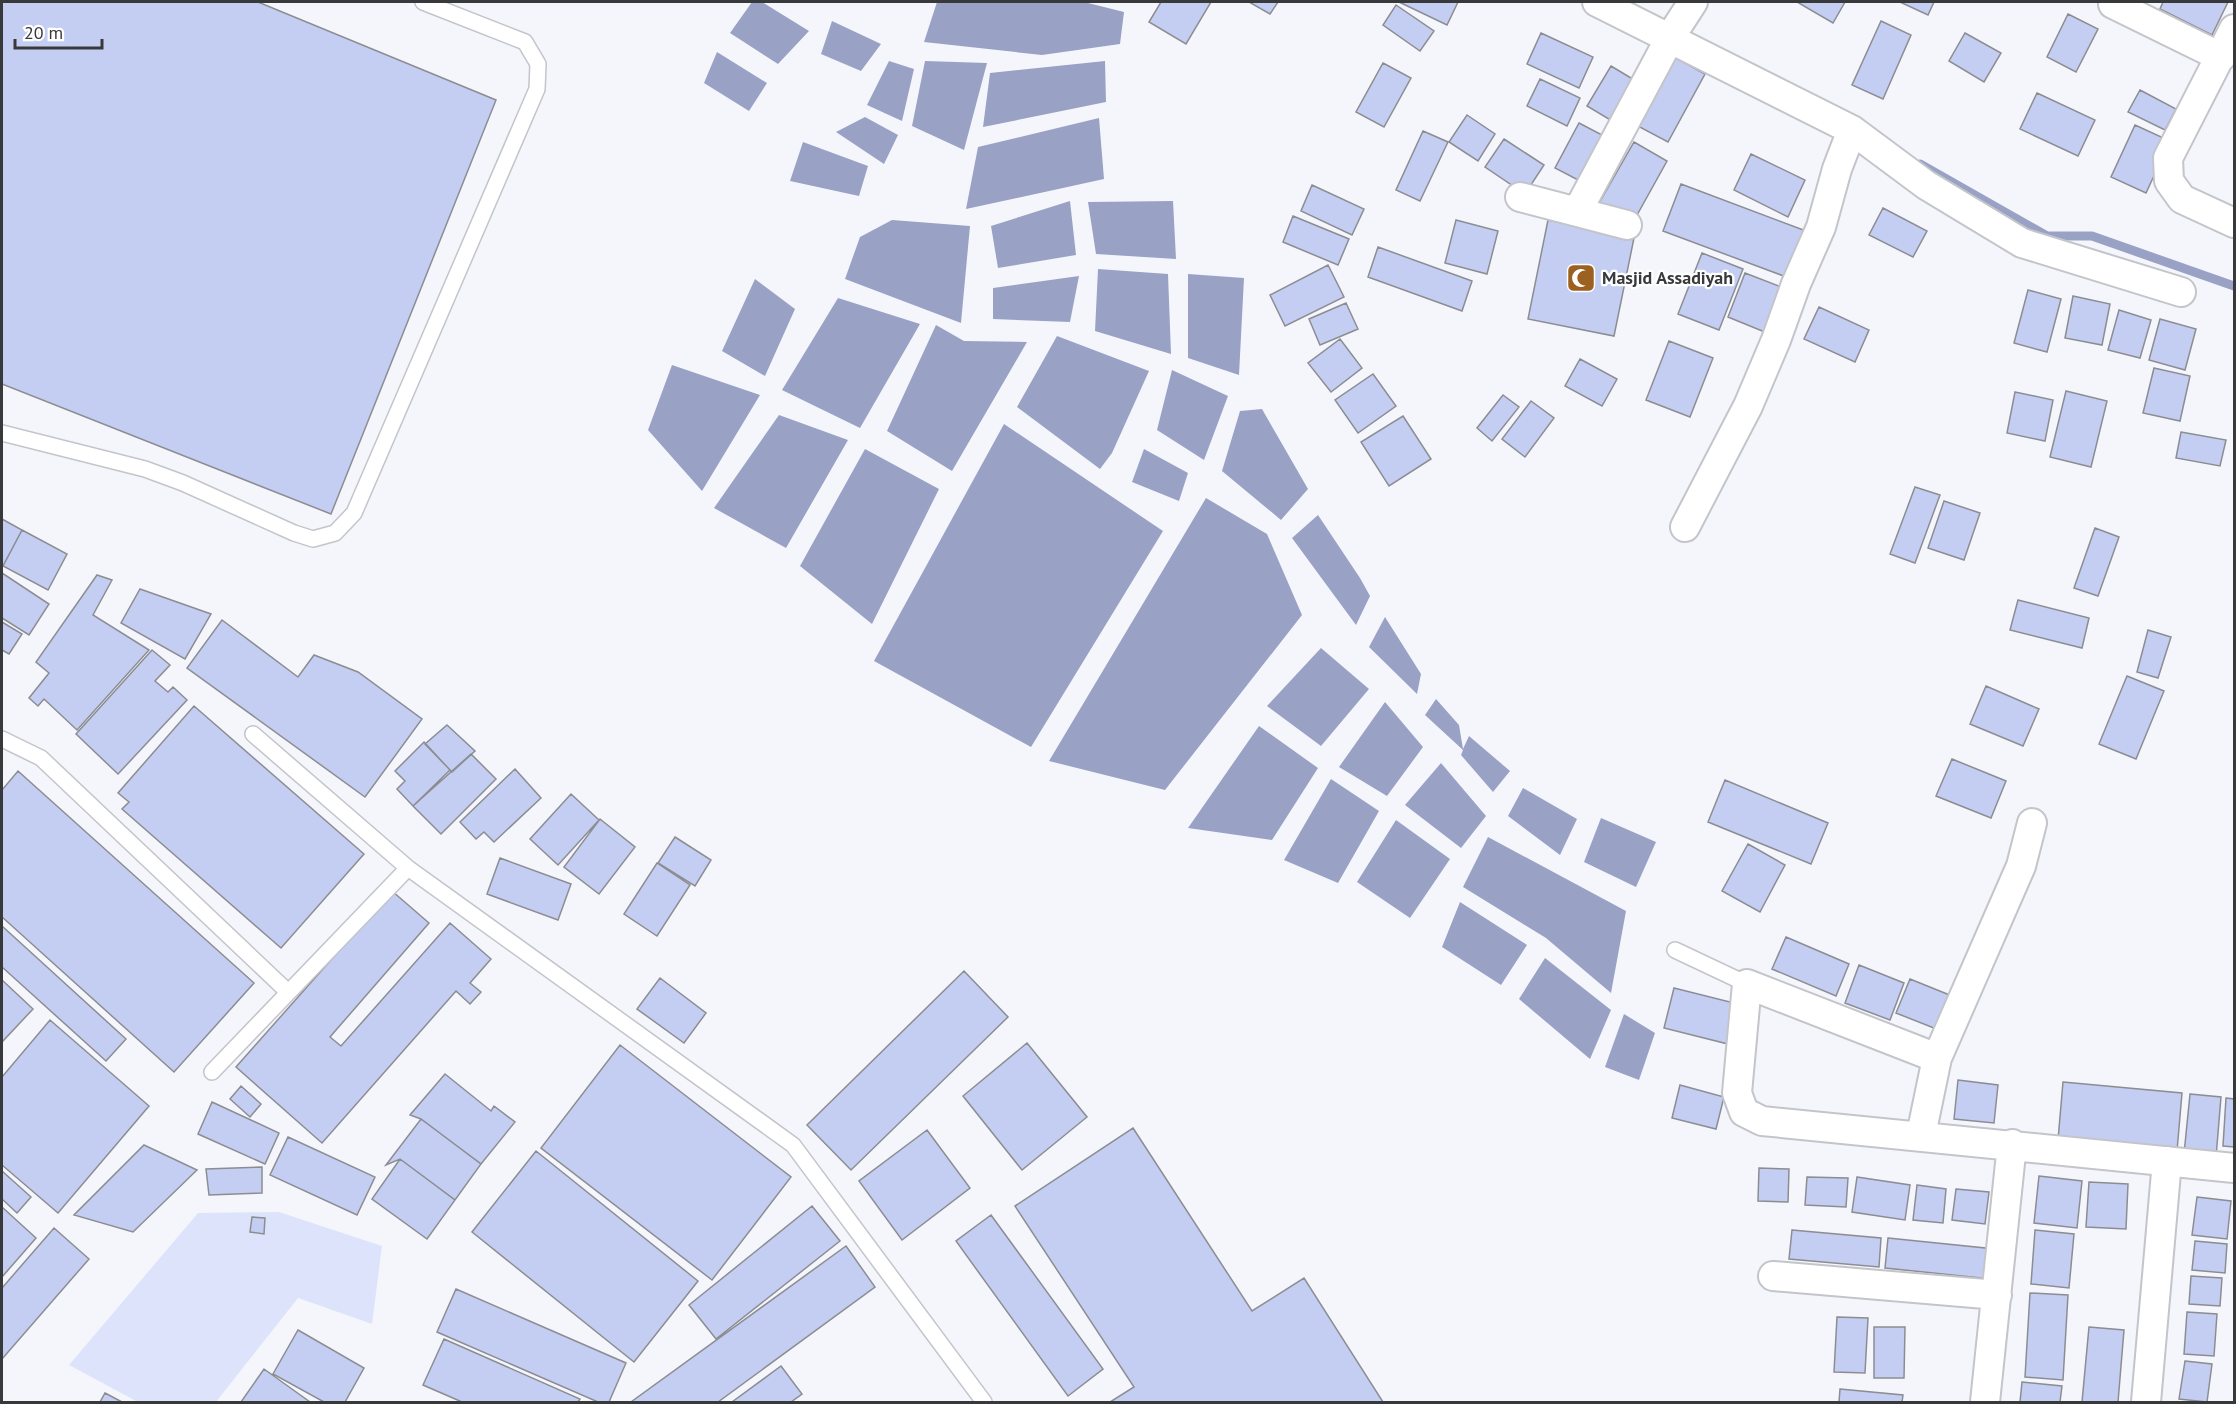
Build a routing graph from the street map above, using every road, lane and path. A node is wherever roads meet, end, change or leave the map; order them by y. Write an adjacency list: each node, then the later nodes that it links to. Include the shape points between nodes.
1 (423, 2): 13 (lane, via 525,42 538,64 537,89 354,513 335,533 313,539 145,469)
2 (1597, 2): 4 (street)
3 (2113, 4): 6 (street)
4 (1681, 20): 7 (street); 9 (street)
5 (2235, 29): 6 (street)
6 (2221, 57): 10 (street, via 2168,158 2169,181 2182,199)
7 (1852, 130): 12 (street, via 1926,185 2022,243); 14 (street, via 1821,227 1776,340 1748,406)
8 (1520, 197): 9 (street)
9 (1577, 212): 11 (street)
10 (2235, 223)
11 (1627, 225)
12 (2181, 292)
13 (2, 433)
14 (1685, 527)
15 (253, 734): 18 (lane)
16 (2, 739): 21 (lane, via 41,758)
17 (2032, 823): 22 (street, via 2021,866)
18 (408, 868): 21 (lane); 30 (lane, via 793,1145)
19 (1675, 950): 20 (lane)
20 (1747, 984): 22 (street); 24 (street, via 1737,1093 1744,1112 1762,1121)
21 (288, 993): 23 (lane)
22 (1937, 1058): 24 (street)
23 (212, 1072)
24 (1921, 1135): 25 (street)
25 (2012, 1144): 26 (street); 29 (street)
26 (2166, 1161): 27 (street); 32 (street)
27 (2235, 1168)
28 (1773, 1276): 29 (street)
29 (1997, 1295): 31 (street)
30 (984, 1402)
31 (1985, 1402)
32 (2146, 1402)

